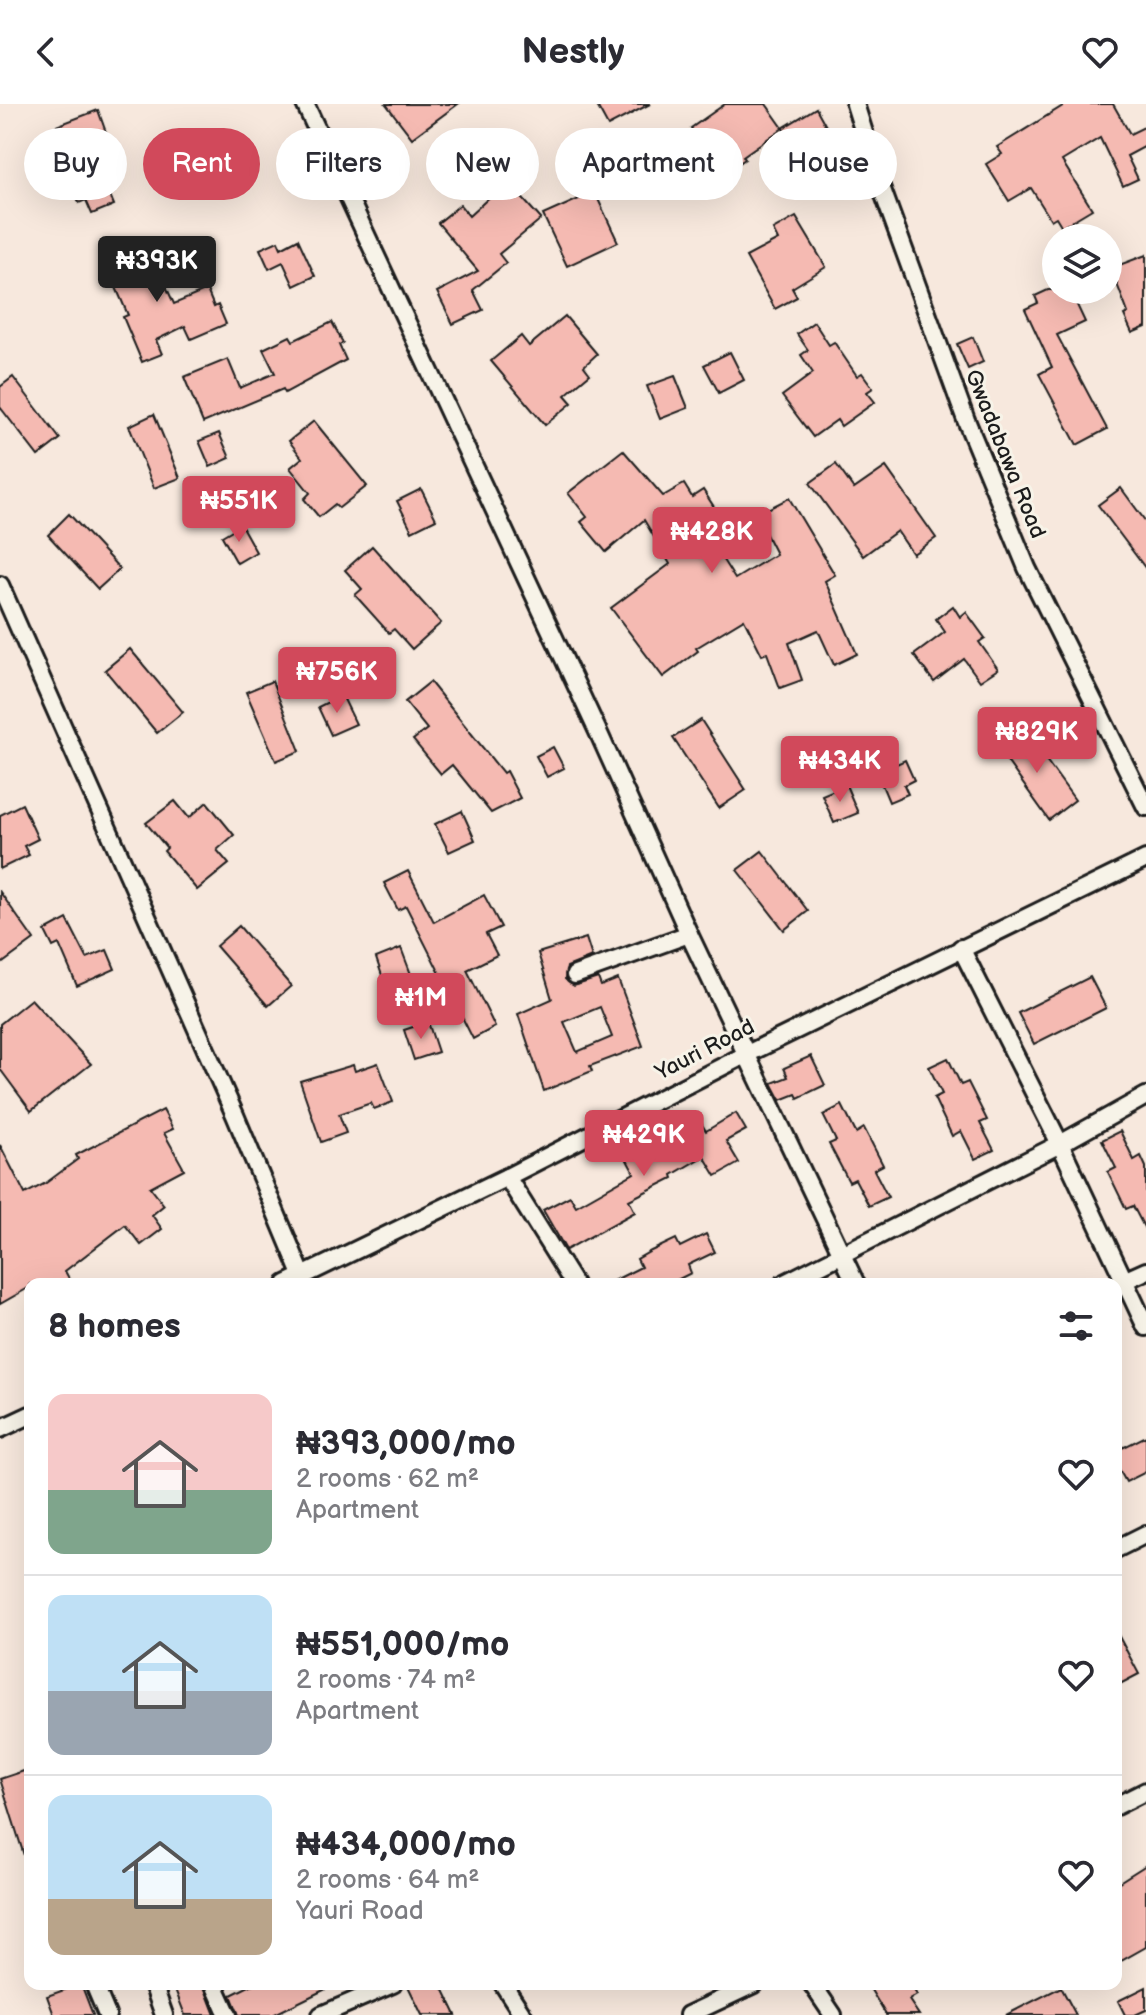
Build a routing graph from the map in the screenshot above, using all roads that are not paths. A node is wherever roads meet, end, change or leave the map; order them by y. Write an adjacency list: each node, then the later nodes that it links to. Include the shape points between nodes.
1 (305, 104): 6 (street)
2 (855, 104): 4 (street, Gwadabawa Road, via 966,420 1016,541)
3 (0, 585): 15 (street)
4 (1146, 807)
5 (1146, 859): 7 (street, Yauri Road)
6 (689, 934): 8 (street); 9 (street)
7 (961, 948): 9 (street, Yauri Road); 11 (street)
8 (575, 975)
9 (747, 1054): 12 (street, Yauri Road); 13 (street)
10 (1146, 1096): 11 (street)
11 (1060, 1144): 13 (street); 20 (street)
12 (507, 1177): 15 (street, Yauri Road); 17 (street)
13 (840, 1255): 18 (street); 19 (street)
14 (1146, 1271): 21 (street)
15 (302, 1275): 16 (street, Yauri Road)
16 (297, 1278)
17 (570, 1278)
18 (795, 1278)
19 (853, 1278)
20 (1118, 1278)
21 (1122, 1282)
22 (1122, 1286): 23 (street)
23 (1146, 1327)
24 (24, 1418): 25 (street)
25 (0, 1429)
26 (1146, 1534): 27 (street)
27 (1122, 1546)
28 (1146, 1791): 29 (street)
29 (1122, 1800)
30 (97, 1990): 37 (street)
31 (155, 1990): 38 (street)
32 (217, 1990): 39 (street)
33 (379, 1990): 40 (street)
34 (507, 1990): 41 (street)
35 (741, 1990): 42 (street)
36 (816, 1990): 43 (street)
37 (107, 2015)
38 (164, 2015)
39 (228, 2015)
40 (321, 2015)
41 (523, 2015)
42 (688, 2015)
43 (833, 2015)

